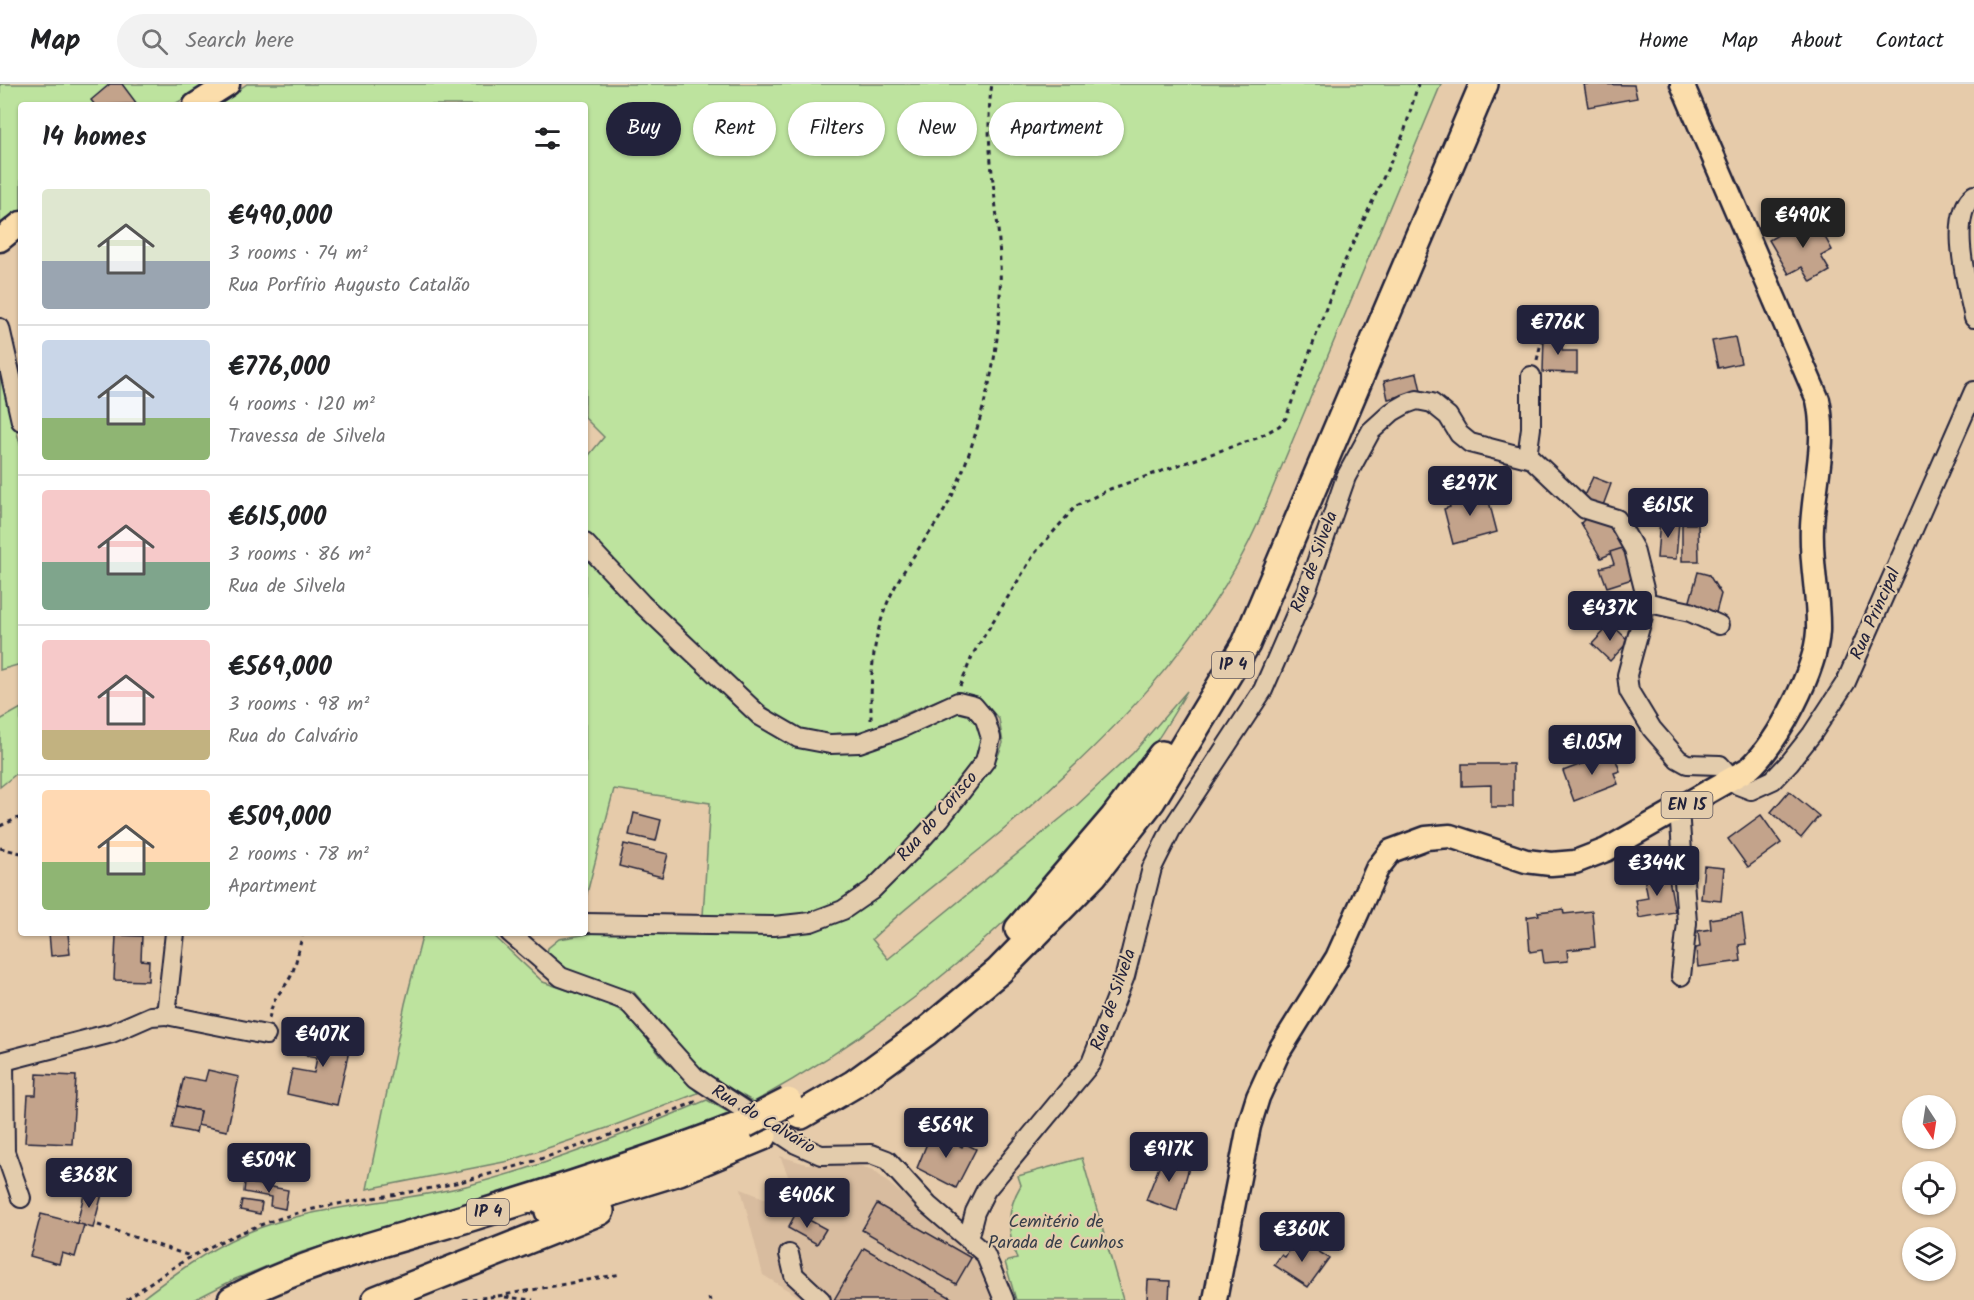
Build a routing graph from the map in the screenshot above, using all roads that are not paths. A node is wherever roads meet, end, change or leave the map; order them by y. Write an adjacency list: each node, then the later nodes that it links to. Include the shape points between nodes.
1 (228, 84): 5 (main road)
2 (1469, 84): 27 (highway, IP 4, via 1234,638 1177,734 1114,818 1008,941 919,1021)
3 (1484, 84): 27 (highway, IP 4, via 1246,644 1151,801 1086,882 999,970 927,1031 854,1084)
4 (1682, 84): 18 (main road, EN 15, via 1815,389 1821,422 1812,529 1816,646 1774,740 1759,759)
5 (200, 102)
6 (1974, 195): 9 (street, via 1964,206 1962,223 1964,268)
7 (18, 225): 8 (main road)
8 (0, 240)
9 (1974, 318)
10 (0, 328): 13 (street)
11 (1531, 376): 14 (street)
12 (1974, 391): 18 (street, Rua Principal, via 1836,699 1773,780 1751,790)
13 (18, 408)
14 (1527, 457): 16 (street, Rua de Silvela, via 1585,509 1622,524 1642,572); 31 (street, Rua de Silvela, via 1470,443 1441,409 1417,400 1392,412 1364,441 1346,477 1268,680 1152,868 1125,976 1097,1052 1084,1074 986,1190)
15 (588, 546): 20 (street, Rua do Corisco, via 642,604 770,723 798,738 845,744 871,740 958,702 974,706 985,719 991,738 985,761 940,819 872,890 843,910 811,922 774,926)
16 (1645, 602): 17 (street, via 1684,610); 18 (street, Rua de Silvela, via 1627,675 1632,699 1678,759 1687,764 1720,765)
17 (1719, 625)
18 (1733, 779): 19 (main road, EN 15)
19 (1679, 809): 23 (street, via 1687,923); 38 (main road, EN 15, via 1606,850 1575,862 1526,861 1450,836 1426,838 1391,851 1377,868 1337,958 1279,1052 1258,1097)
20 (588, 923)
21 (175, 936): 24 (street)
22 (514, 937): 31 (street, Rua do Calvário, via 561,977 627,1001 684,1068 813,1152 829,1156 871,1154 887,1160)
23 (1681, 976)
24 (166, 1015): 25 (street); 26 (street, via 151,1016 112,1033)
25 (266, 1035)
26 (2, 1062): 30 (street, via 5,1152)
27 (794, 1109): 28 (highway, IP 4)
28 (754, 1130): 29 (highway, IP 4); 33 (highway, IP 4, via 352,1253)
29 (679, 1171): 34 (highway, IP 4, via 571,1205 385,1252); 35 (highway, via 569,1225)
30 (21, 1198)
31 (968, 1239): 37 (street, Rua do Calvário, via 988,1259)
32 (789, 1254): 36 (street, via 794,1275)
33 (232, 1300)
34 (253, 1300)
35 (376, 1300)
36 (821, 1300)
37 (1004, 1300)
38 (1215, 1300)

